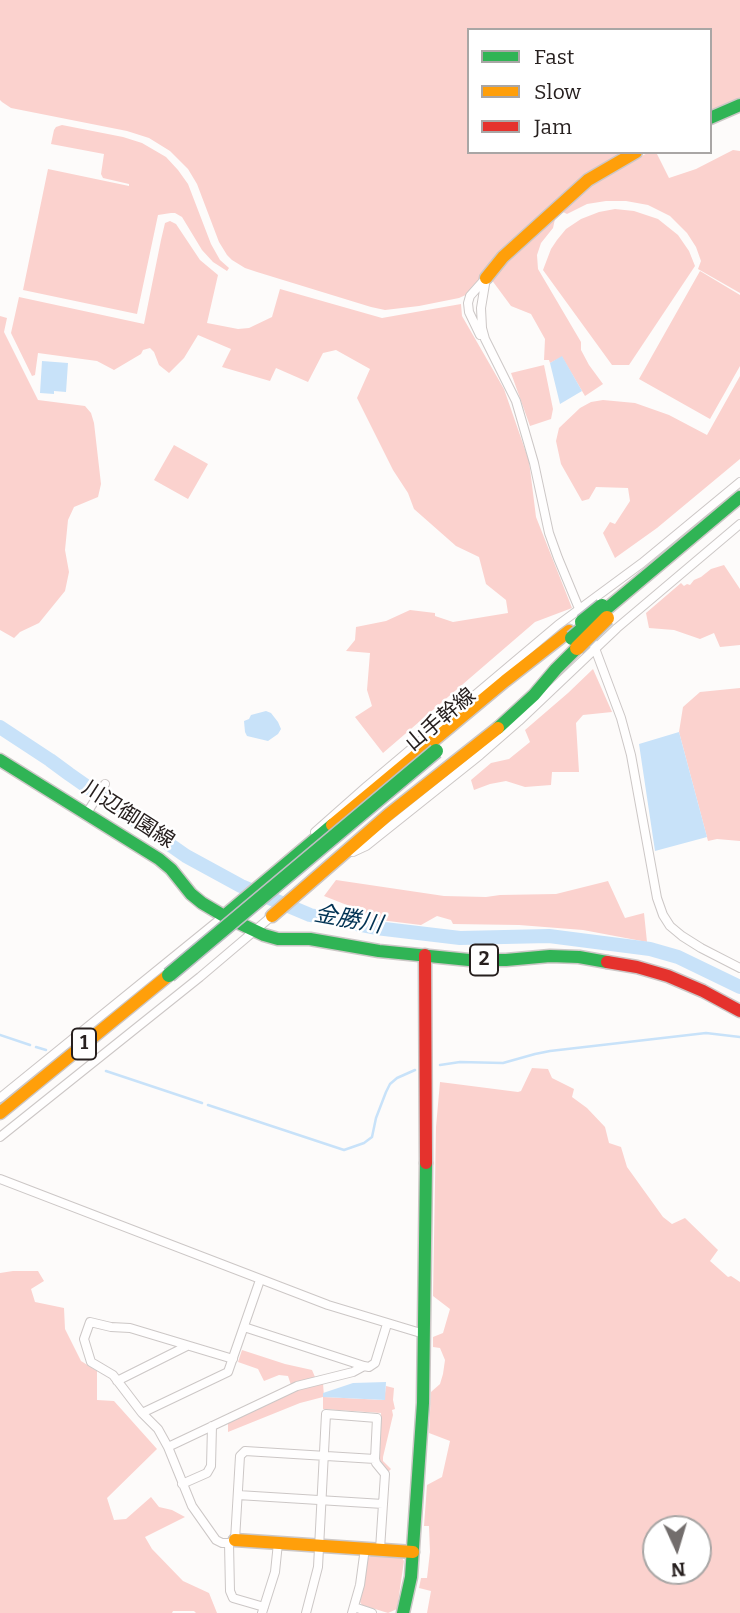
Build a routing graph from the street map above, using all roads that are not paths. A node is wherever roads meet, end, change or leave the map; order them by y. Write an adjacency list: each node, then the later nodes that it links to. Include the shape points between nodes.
1 (740, 105): 2 (main road)
2 (712, 117)
3 (633, 154): 4 (main road, via 588,180)
4 (486, 278): 5 (street, via 481,308); 5 (street, via 468,303 472,322)
5 (485, 339): 10 (street, via 516,401 548,533)
6 (740, 482): 10 (street)
7 (740, 497): 9 (main road, 山手幹線)
8 (740, 524): 13 (street)
9 (673, 553): 11 (main road); 11 (main road, 山手幹線)
10 (580, 609): 13 (street); 17 (street, via 366,786)
11 (605, 612): 12 (main road, 山手幹線, bridge)
12 (573, 639): 17 (main road, via 505,681); 18 (main road, via 534,695); 26 (main road, 山手幹線 / 1, bridge)
13 (594, 649): 18 (street, via 481,755 366,846); 23 (street, via 631,755 663,915 682,936)
14 (0, 760): 16 (main road, 川辺御園線)
15 (104, 784): 16 (street)
16 (87, 813): 19 (main road, 川辺御園線, via 159,859 201,903)
17 (292, 858): 19 (main road)
18 (336, 860): 20 (main road)
19 (224, 916): 21 (main road, 2); 25 (street)
20 (272, 916): 21 (street)
21 (255, 931): 22 (main road, 2, via 278,939); 27 (street)
22 (425, 955): 24 (main road, 2, via 485,960 579,957 637,967 704,991); 32 (main road)
23 (740, 968)
24 (740, 1011)
25 (0, 1098)
26 (0, 1112)
27 (0, 1137)
28 (0, 1179): 29 (street)
29 (260, 1279): 30 (street); 31 (street)
30 (387, 1324): 32 (street); 35 (street, via 375,1363)
31 (244, 1327): 34 (street); 35 (street)
32 (424, 1334): 51 (main road)
33 (187, 1346): 34 (street); 36 (street); 36 (street, via 130,1328 90,1322 84,1339 91,1362)
34 (233, 1359): 37 (street, via 228,1372)
35 (364, 1366): 38 (street, via 297,1386)
36 (117, 1381): 37 (street)
37 (142, 1413): 39 (street)
38 (212, 1426): 39 (street); 42 (street, via 211,1466 207,1473)
39 (169, 1447): 42 (street)
40 (324, 1455): 41 (street); 41 (street, via 326,1414 377,1418); 43 (street, via 245,1451 240,1456); 44 (street)
41 (375, 1459): 45 (street, via 385,1474)
42 (182, 1484): 46 (street, via 216,1540)
43 (237, 1495): 44 (street); 46 (street)
44 (322, 1500): 45 (street); 48 (street)
45 (383, 1504): 50 (street)
46 (232, 1542): 47 (main road); 52 (street, via 233,1598)
47 (278, 1543): 48 (main road); 52 (street)
48 (319, 1545): 49 (main road); 54 (street)
49 (365, 1548): 50 (main road); 53 (street)
50 (380, 1549): 51 (main road)
51 (413, 1552): 56 (main road)
52 (263, 1610)
53 (353, 1610): 55 (street)
54 (306, 1613)
55 (372, 1613)
56 (403, 1613)

